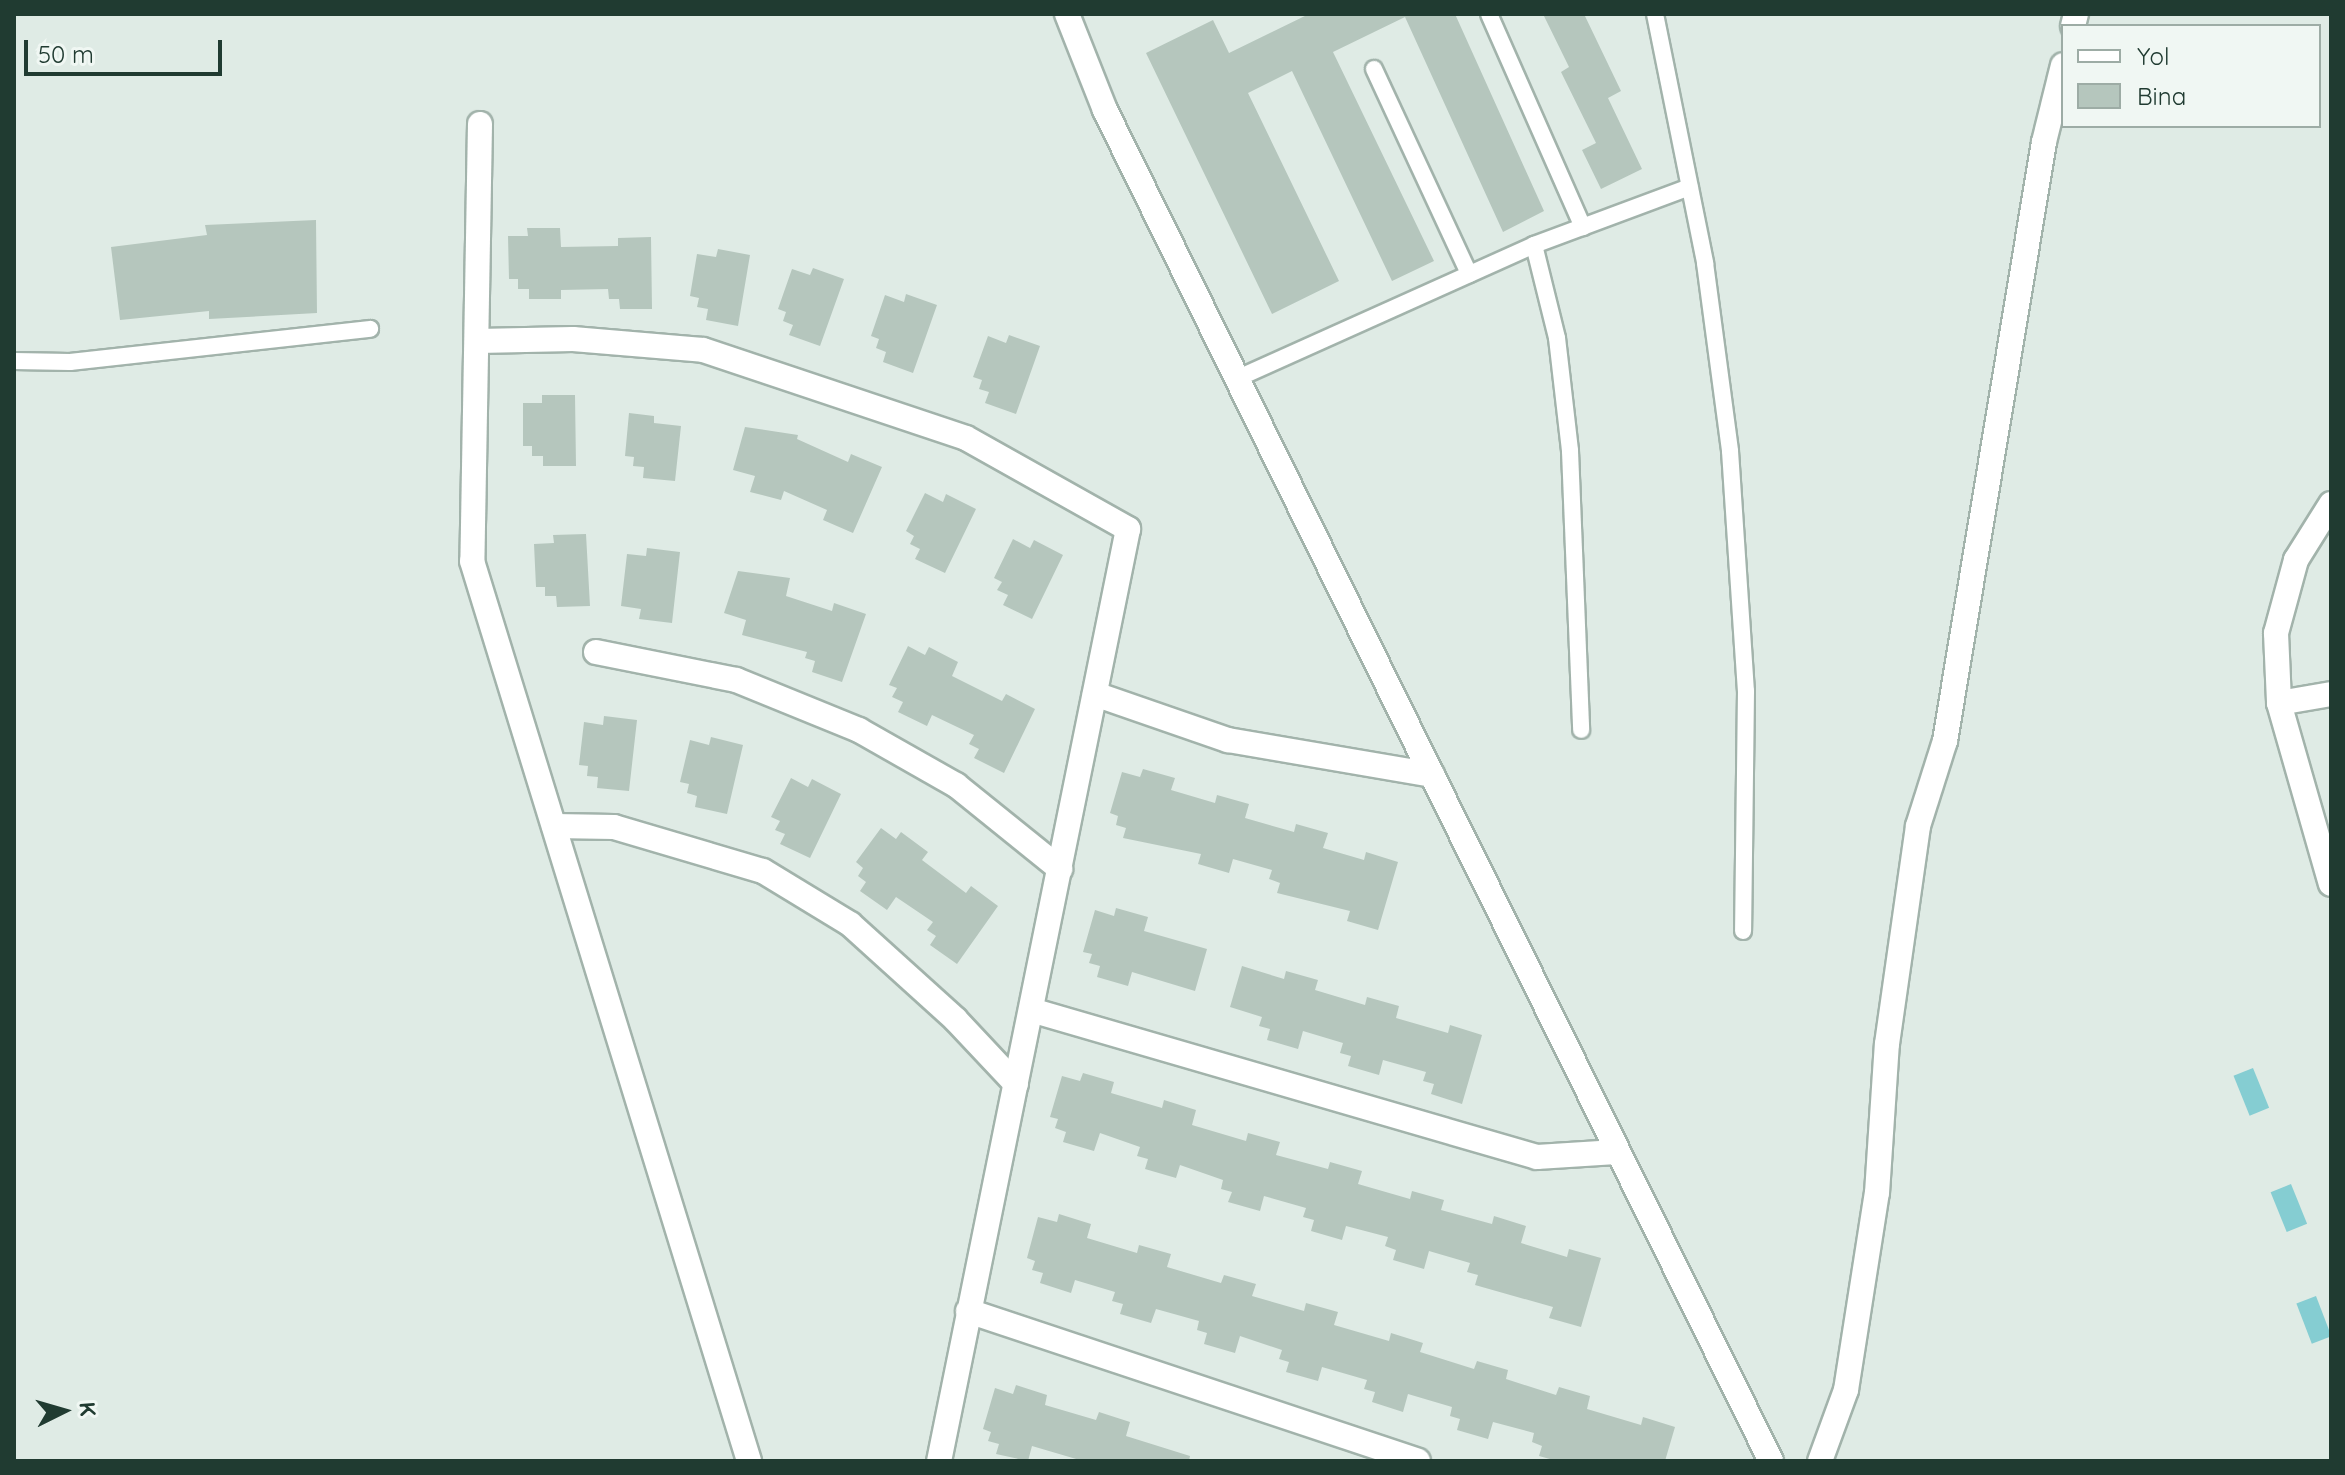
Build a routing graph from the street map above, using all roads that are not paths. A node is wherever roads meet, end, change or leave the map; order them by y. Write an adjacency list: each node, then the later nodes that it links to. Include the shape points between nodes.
1 (1067, 14): 14 (street, via 1105,110)
2 (1489, 14): 8 (lane)
3 (1655, 14): 7 (lane)
4 (1374, 69): 10 (lane)
5 (2061, 74): 34 (street, via 2038,173 1945,741 1918,826 1887,1044 1877,1193 1846,1390)
6 (480, 124): 12 (street)
7 (1690, 187): 8 (lane); 25 (lane, via 1730,451 1746,691)
8 (1583, 227): 9 (lane)
9 (1534, 245): 10 (lane); 20 (lane, via 1557,338 1570,451)
10 (1469, 274): 14 (lane)
11 (370, 329): 13 (lane, via 70,362)
12 (478, 341): 17 (street, via 573,339 703,350 966,438 1064,491 1128,529); 22 (street, via 472,561)
13 (14, 361)
14 (1236, 379): 21 (street)
15 (2331, 504): 19 (street, via 2296,560 2276,633)
16 (596, 652): 23 (street, via 736,680 859,730 956,785)
17 (1095, 694): 21 (street, via 1228,740); 23 (street)
18 (2331, 694): 19 (street)
19 (2279, 703): 24 (street)
20 (1581, 730)
21 (1432, 775): 28 (street)
22 (554, 826): 27 (street, via 614,827 763,871 850,924 955,1019); 30 (street)
23 (1060, 869): 26 (street)
24 (2331, 884)
25 (1743, 931)
26 (1031, 1010): 27 (street); 28 (street, via 1537,1157)
27 (1016, 1084): 29 (street)
28 (1616, 1152): 33 (street)
29 (968, 1311): 31 (street); 32 (street)
30 (749, 1461)
31 (939, 1461)
32 (1418, 1461)
33 (1771, 1461)
34 (1820, 1461)

